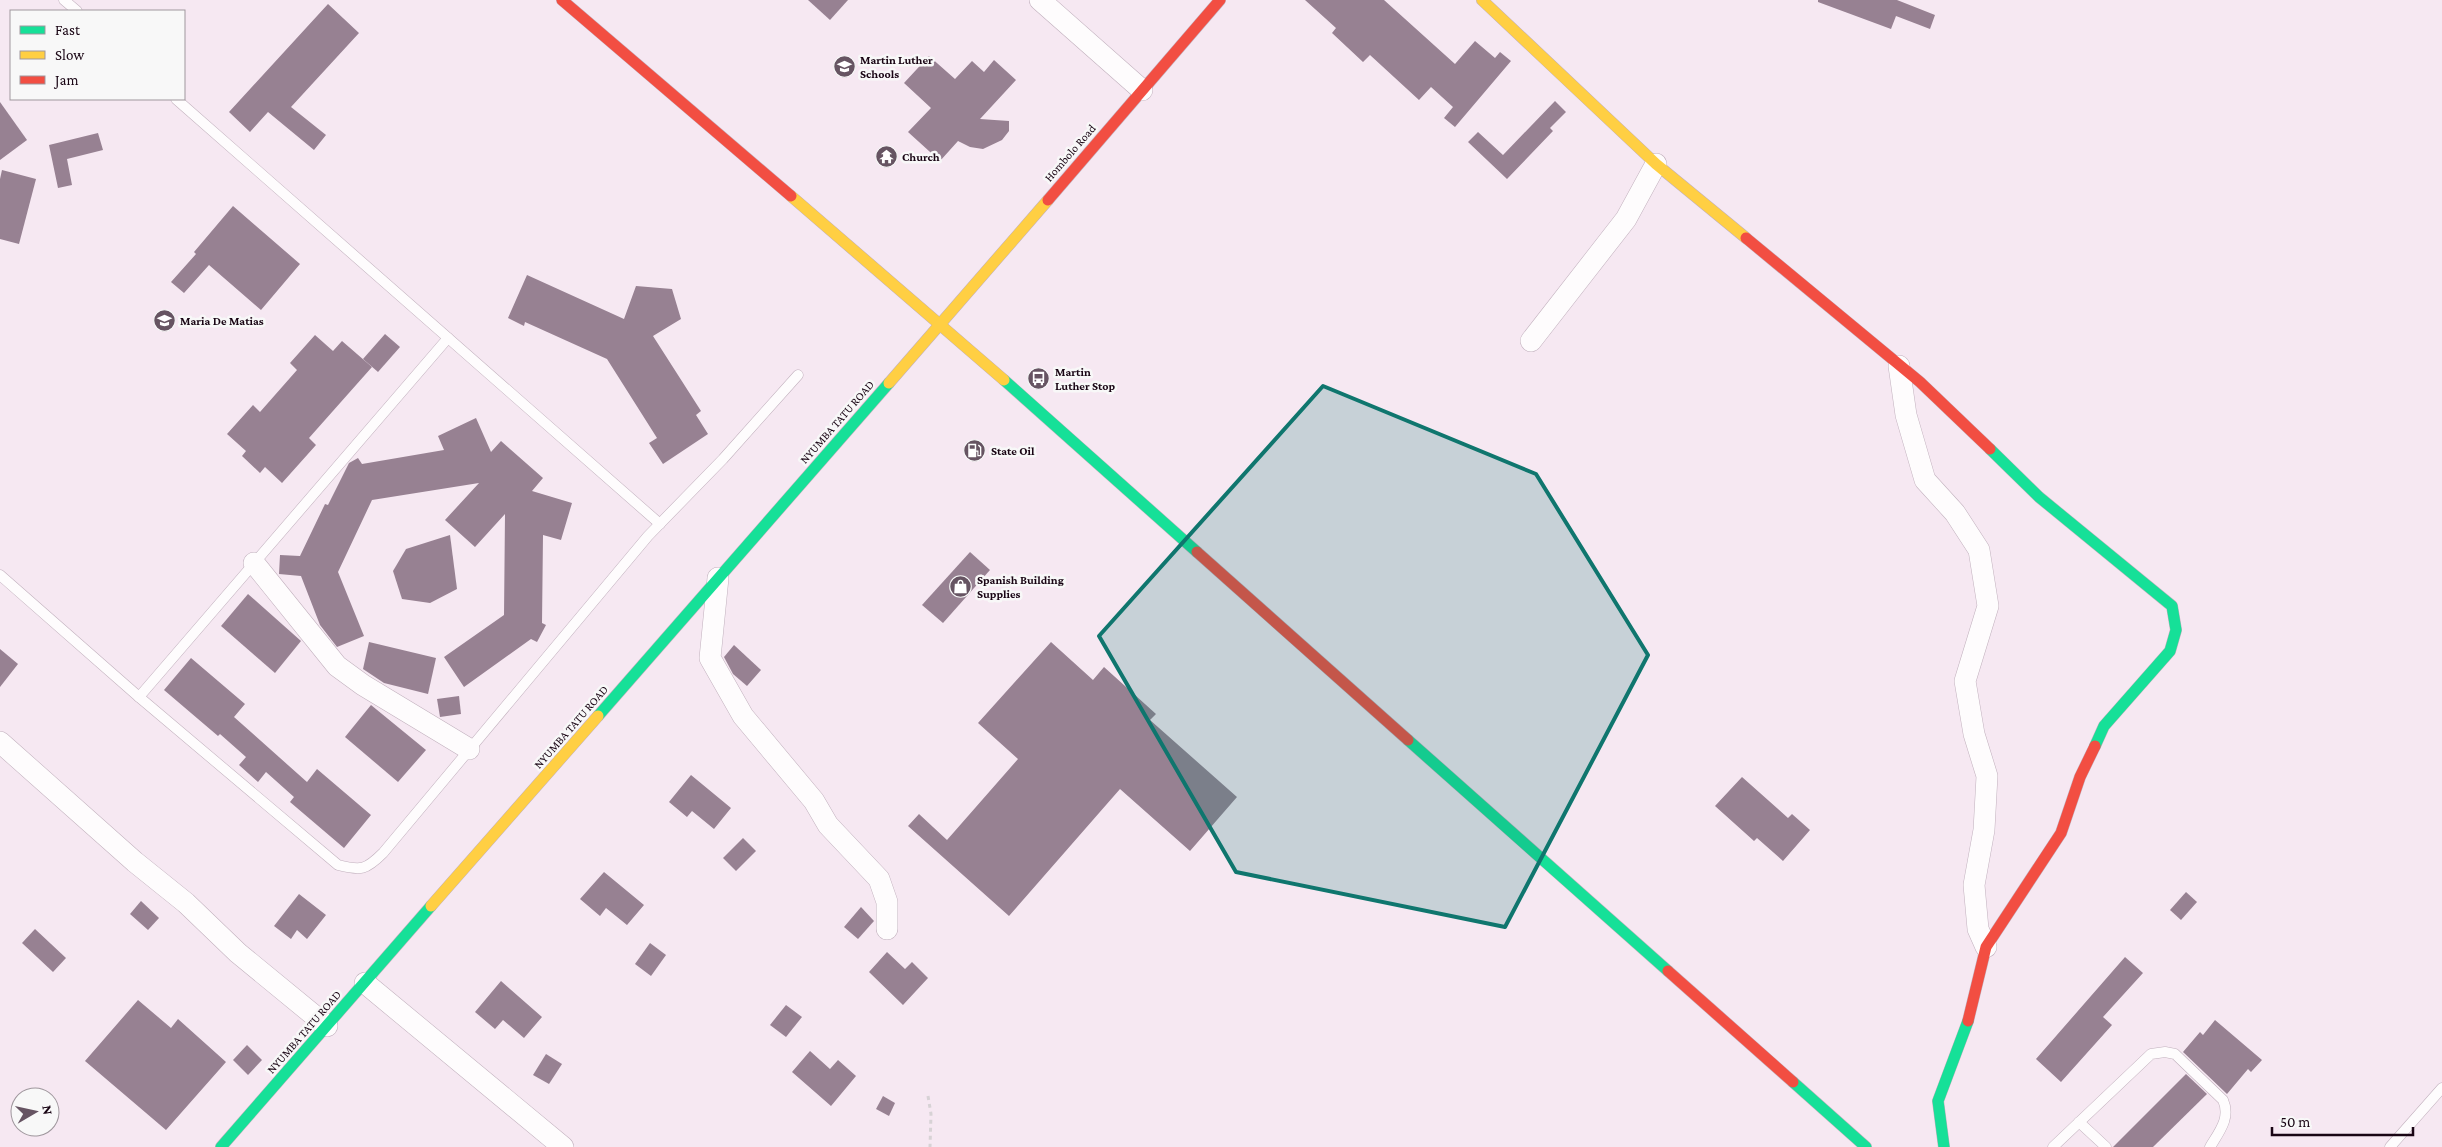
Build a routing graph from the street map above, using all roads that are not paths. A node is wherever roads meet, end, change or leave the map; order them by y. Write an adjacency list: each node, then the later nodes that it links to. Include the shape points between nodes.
1 (64, 0): 6 (lane)
2 (562, 0): 10 (main road)
3 (1040, 0): 7 (street)
4 (1220, 0): 7 (main road, Hombolo Road)
5 (1482, 0): 9 (main road)
6 (75, 10)
7 (1142, 90): 10 (main road, Hombolo Road)
8 (177, 100): 11 (lane)
9 (1656, 164): 12 (street, via 1626,219); 13 (main road)
10 (940, 324): 18 (main road, NYUMBA TATU ROAD); 30 (main road)
11 (448, 338): 15 (lane); 16 (lane)
12 (1531, 341)
13 (1899, 366): 23 (street, via 1906,415 1925,480 1955,512 1979,550 1988,606 1966,681 1974,734 1987,776 1984,830 1974,885 1978,929); 23 (main road, via 1920,382 2039,497 2172,606 2176,630 2170,651 2104,726 2080,777 2061,833)
14 (798, 375): 15 (lane)
15 (660, 524): 21 (lane)
16 (254, 563): 19 (lane); 21 (street, via 337,666)
17 (0, 575): 19 (lane)
18 (718, 578): 22 (street, via 710,658 744,716 814,801 828,825 879,879 887,902); 24 (main road, NYUMBA TATU ROAD)
19 (139, 697): 21 (lane, via 338,865 357,870 370,866 383,853)
20 (0, 742): 25 (street, via 186,903 238,953)
21 (469, 750)
22 (887, 929)
23 (1986, 947): 31 (main road, via 1965,1032 1938,1101)
24 (365, 983): 25 (main road, NYUMBA TATU ROAD); 29 (street)
25 (327, 1026): 28 (main road, NYUMBA TATU ROAD)
26 (2442, 1088): 35 (lane)
27 (2079, 1122): 32 (lane); 33 (lane); 34 (lane, via 2151,1054 2165,1052 2175,1054 2223,1100 2226,1118)
28 (221, 1147)
29 (563, 1147)
30 (1866, 1147)
31 (1944, 1147)
32 (2053, 1147)
33 (2106, 1147)
34 (2210, 1147)
35 (2390, 1147)

